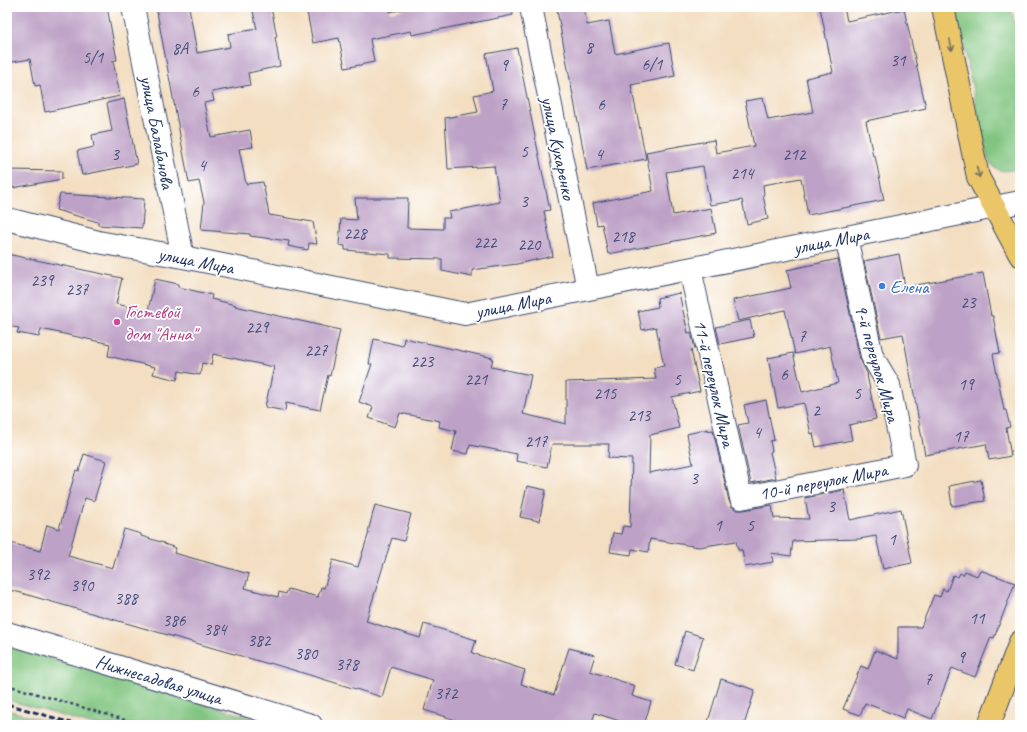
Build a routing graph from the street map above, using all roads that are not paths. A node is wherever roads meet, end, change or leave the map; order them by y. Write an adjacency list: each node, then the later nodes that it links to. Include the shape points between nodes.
1 (133, 7): 9 (street, улица Балабанова)
2 (530, 7): 11 (street, улица Кухаренко)
3 (943, 7): 5 (main road, one-way to 5, via 978,177)
4 (1020, 202): 5 (street, улица Мира)
5 (996, 208): 7 (street, улица Мира); 8 (main road)
6 (7, 219): 9 (street, улица Мира, via 98,242)
7 (846, 237): 10 (street, улица Мира); 12 (street, 9-й переулок Мира, via 872,356 889,386)
8 (1020, 255)
9 (183, 257): 11 (street, улица Мира, via 465,314)
10 (690, 269): 11 (street, улица Мира); 13 (street, 11-й переулок Мира)
11 (588, 289)
12 (905, 465): 13 (street, 10-й переулок Мира)
13 (741, 498)
14 (7, 633): 16 (street, Нижнесадовая улица)
15 (1020, 642): 17 (main road)
16 (311, 725)
17 (989, 725)

